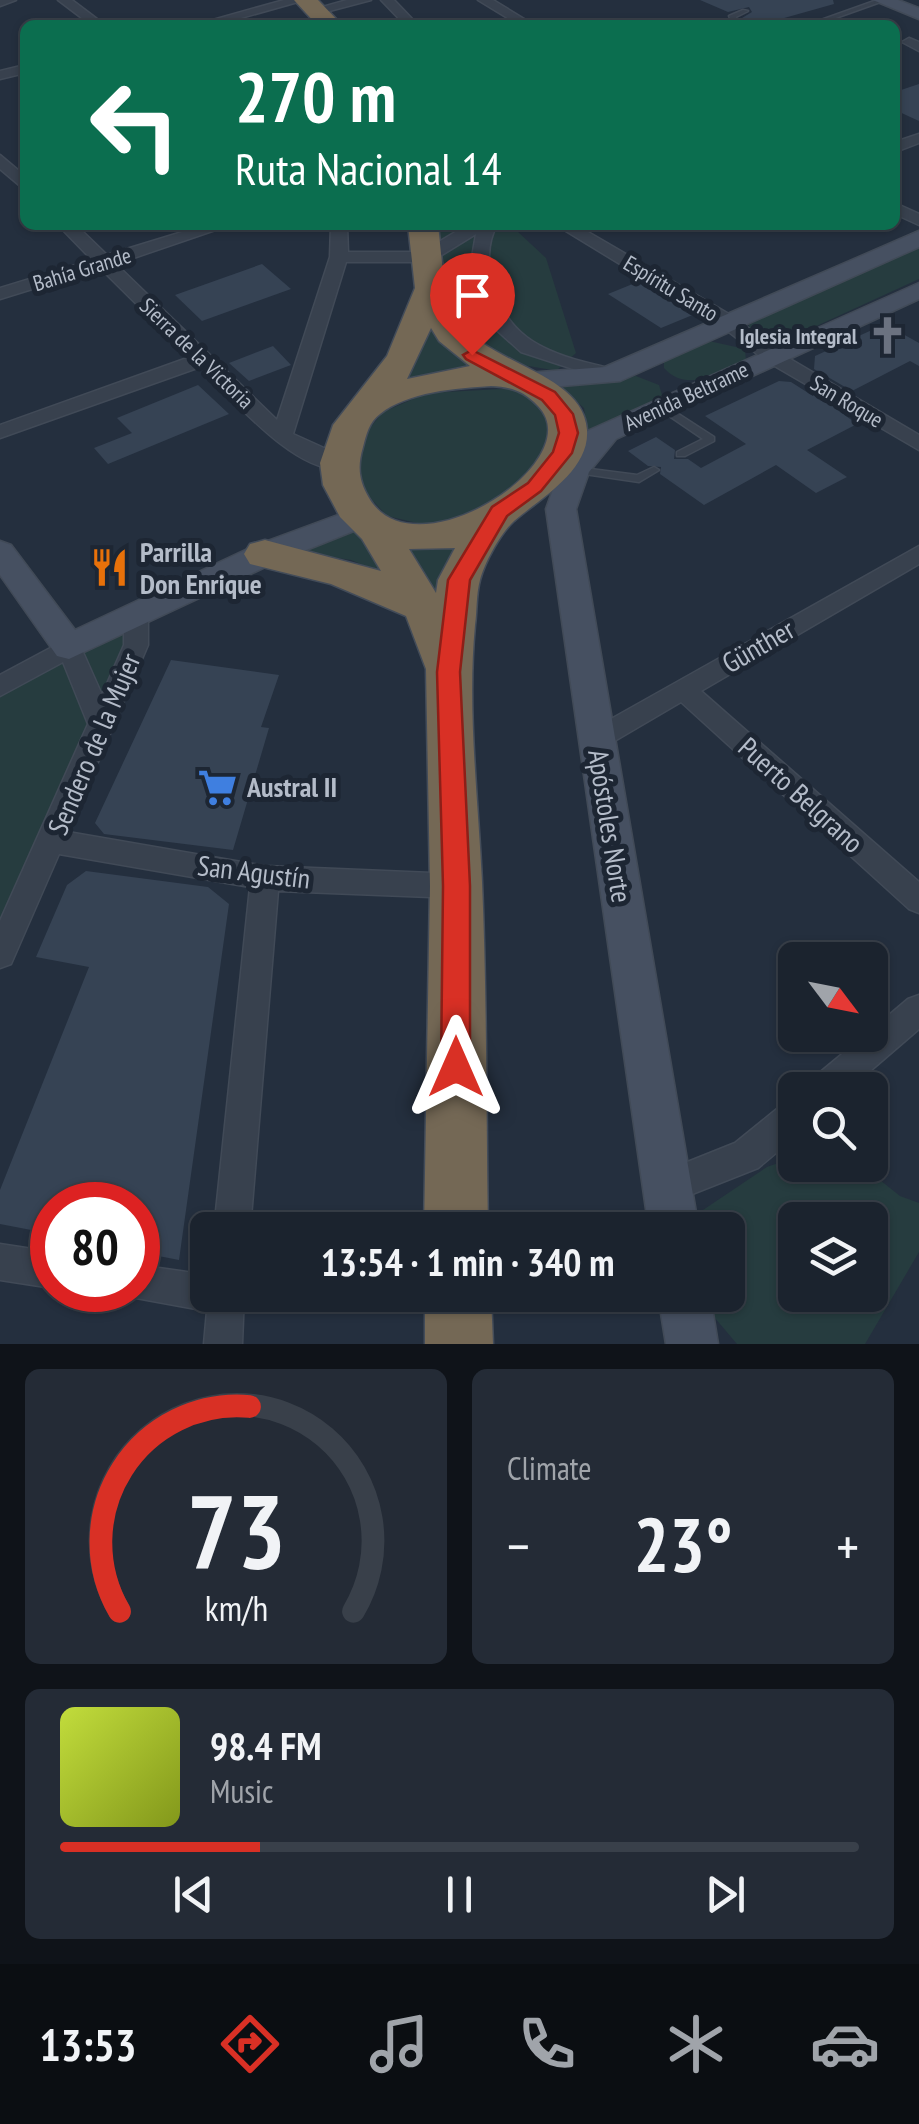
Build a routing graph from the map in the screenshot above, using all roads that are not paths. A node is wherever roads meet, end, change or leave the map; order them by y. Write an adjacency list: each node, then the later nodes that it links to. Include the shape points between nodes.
1 (10, 0): 7 (street)
2 (64, 0): 11 (street)
3 (365, 0): 8 (street)
4 (387, 0): 13 (street)
5 (484, 0): 14 (street)
6 (883, 0): 10 (main road); 16 (lane)
7 (0, 2)
8 (302, 6): 12 (street)
9 (744, 11): 15 (lane)
10 (919, 14)
11 (91, 20)
12 (245, 20)
13 (407, 20)
14 (518, 20)
15 (734, 20)
16 (825, 20)
17 (0, 160): 18 (street)
18 (20, 180)
19 (71, 230): 29 (street, Sierra de la Victoria)
20 (206, 230): 29 (street, Bahía Grande)
21 (339, 230): 28 (street)
22 (423, 230): 27 (highway)
23 (470, 230): 27 (street)
24 (486, 230): 30 (street)
25 (572, 230): 35 (street, Espíritu Santo)
26 (919, 238): 35 (main road, Avenida Beltrame)
27 (426, 257): 28 (street); 31 (highway)
28 (339, 258): 46 (street)
29 (104, 262): 33 (street, Bahía Grande); 37 (street, Sierra de la Victoria)
30 (481, 263): 31 (street); 34 (street)
31 (440, 286): 34 (street); 40 (highway, via 445,328 472,355); 43 (highway, via 387,384)
32 (919, 290): 36 (main road, Avenida Beltrame)
33 (0, 294)
34 (486, 302): 39 (street, via 521,346)
35 (727, 321): 36 (street, San Roque); 38 (main road, Avenida Beltrame)
36 (773, 356): 41 (main road, Avenida Beltrame); 47 (street, San Roque)
37 (203, 359): 44 (street); 46 (street, Sierra de la Victoria)
38 (646, 362): 39 (main road, Avenida Beltrame); 41 (main road)
39 (610, 375): 40 (main road, Avenida Beltrame)
40 (521, 380): 43 (highway, via 414,386); 49 (highway, via 564,414)
41 (690, 395): 42 (main road, Avenida Beltrame)
42 (663, 407): 45 (main road, Avenida Beltrame); 48 (lane, via 710,438)
43 (365, 408): 51 (highway, via 351,425)
44 (0, 432)
45 (605, 434): 49 (main road, Apóstoles Norte)
46 (282, 436): 51 (street, Sierra de la Victoria, via 315,455)
47 (919, 444)
48 (681, 454)
49 (569, 461): 50 (lane, via 639,479); 52 (highway); 63 (main road, Apóstoles Norte, via 561,509)
50 (654, 470)
51 (354, 498): 52 (highway, via 418,536 458,535); 54 (main road); 56 (highway)
52 (500, 512): 59 (highway, via 459,580)
53 (0, 552): 58 (main road)
54 (265, 554): 56 (highway, via 335,568); 57 (main road)
55 (919, 554): 61 (street, Günther)
56 (424, 608): 59 (highway)
57 (136, 614): 58 (main road, Sendero de la Mujer); 62 (street, Sendero de la Mujer, via 136,645)
58 (69, 646): 60 (street, Sendero de la Mujer); 62 (street)
59 (448, 672): 66 (highway)
60 (0, 687)
61 (683, 689): 63 (street, Günther); 67 (street, Puerto Belgrano)
62 (102, 726): 64 (street, Sendero de la Mujer)
63 (597, 738): 72 (main road, Apóstoles Norte)
64 (53, 841): 65 (street, San Agustín); 68 (street, Sendero de la Mujer)
65 (265, 878): 66 (street, San Agustín); 73 (street)
66 (456, 886): 74 (highway)
67 (919, 900)
68 (0, 956)
69 (919, 1009): 70 (street)
70 (845, 1072)
71 (778, 1129): 72 (street, via 746,1156)
72 (667, 1187): 75 (main road, Apóstoles Norte)
73 (234, 1212)
74 (456, 1212)
75 (671, 1212)
76 (0, 1262): 77 (street)
77 (30, 1267)
78 (160, 1285): 79 (street)
79 (190, 1290)
80 (224, 1312): 83 (street)
81 (458, 1312): 84 (highway)
82 (687, 1312): 85 (main road)
83 (222, 1344)
84 (459, 1344)
85 (692, 1344)

